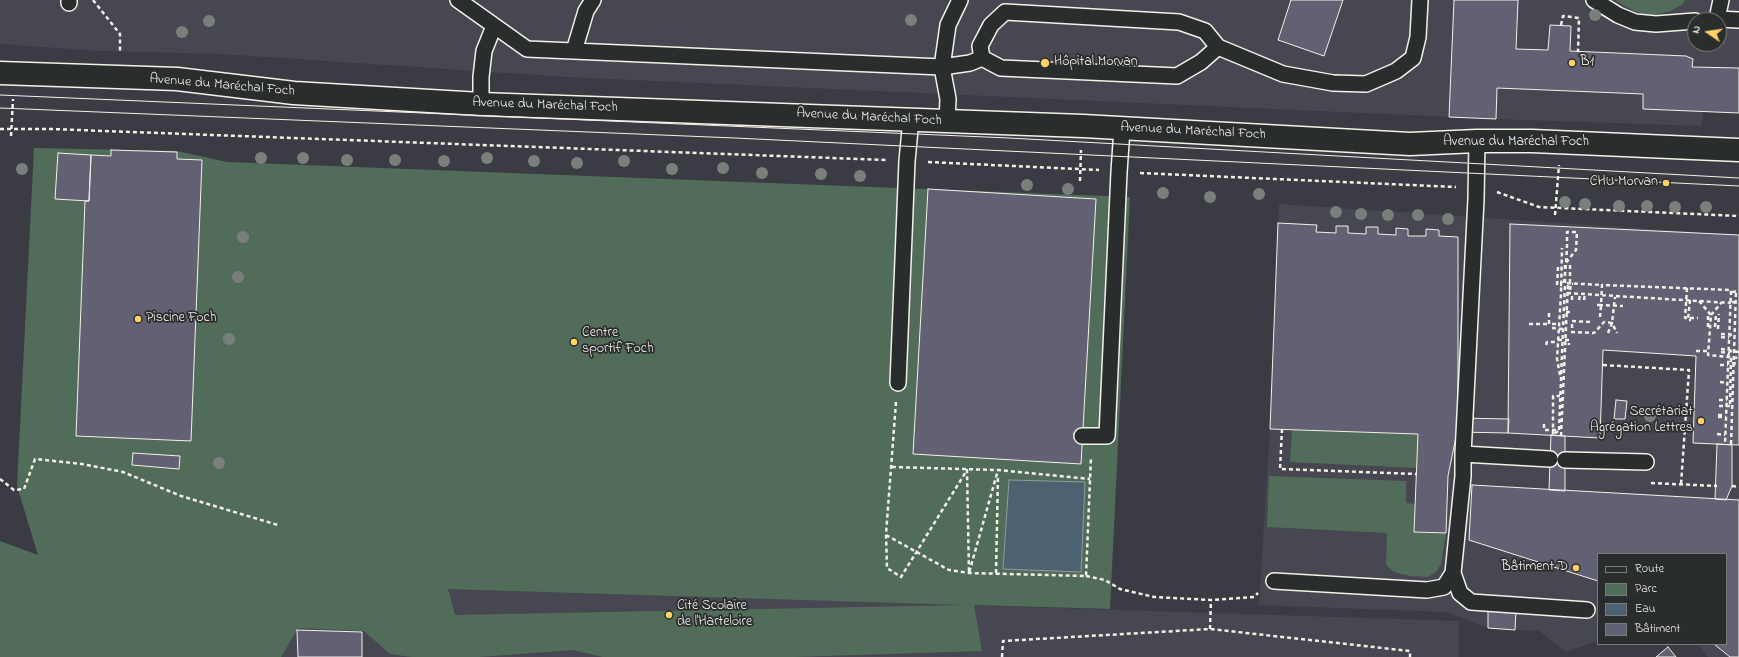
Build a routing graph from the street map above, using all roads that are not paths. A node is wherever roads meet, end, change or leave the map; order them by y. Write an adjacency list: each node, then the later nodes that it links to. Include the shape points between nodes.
1 (458, 0): 13 (lane)
2 (593, 0): 15 (lane, via 586,11)
3 (960, 0): 17 (lane, via 948,25)
4 (1420, 0): 14 (lane, via 1418,37 1412,58 1396,71 1366,84 1283,74)
5 (1594, 0): 12 (lane, via 1635,22 1656,24)
6 (1711, 0): 8 (lane)
7 (1721, 0): 9 (lane)
8 (1712, 12)
9 (1716, 12)
10 (1727, 20): 11 (lane)
11 (1739, 20)
12 (1687, 22)
13 (494, 26): 15 (lane, via 527,49); 19 (lane, via 484,51)
14 (1218, 47): 16 (lane, via 1201,62 1177,76 1001,68); 16 (lane, via 1205,31 1179,22 1005,12 991,25 980,46)
15 (574, 51): 17 (lane)
16 (982, 58): 17 (lane, via 970,63)
17 (942, 67): 21 (lane, via 948,99)
18 (0, 73): 19 (main road, Avenue du Maréchal Foch, via 177,79 294,93)
19 (481, 104): 20 (main road, Avenue du Maréchal Foch)
20 (911, 119): 21 (main road, Avenue du Maréchal Foch); 25 (lane)
21 (947, 122): 22 (main road, Avenue du Maréchal Foch)
22 (1122, 129): 23 (main road, Avenue du Maréchal Foch, via 1410,144); 26 (lane, via 1107,436)
23 (1477, 141): 24 (main road, Avenue du Maréchal Foch); 27 (lane)
24 (1739, 150)
25 (898, 383)
26 (1087, 436)
27 (1463, 454): 28 (lane); 31 (lane)
28 (1550, 459)
29 (1565, 460): 30 (lane)
30 (1646, 462)
31 (1453, 573): 32 (lane, via 1444,587 1427,590); 33 (lane, via 1460,594 1471,602)
32 (1274, 581)
33 (1587, 610)

